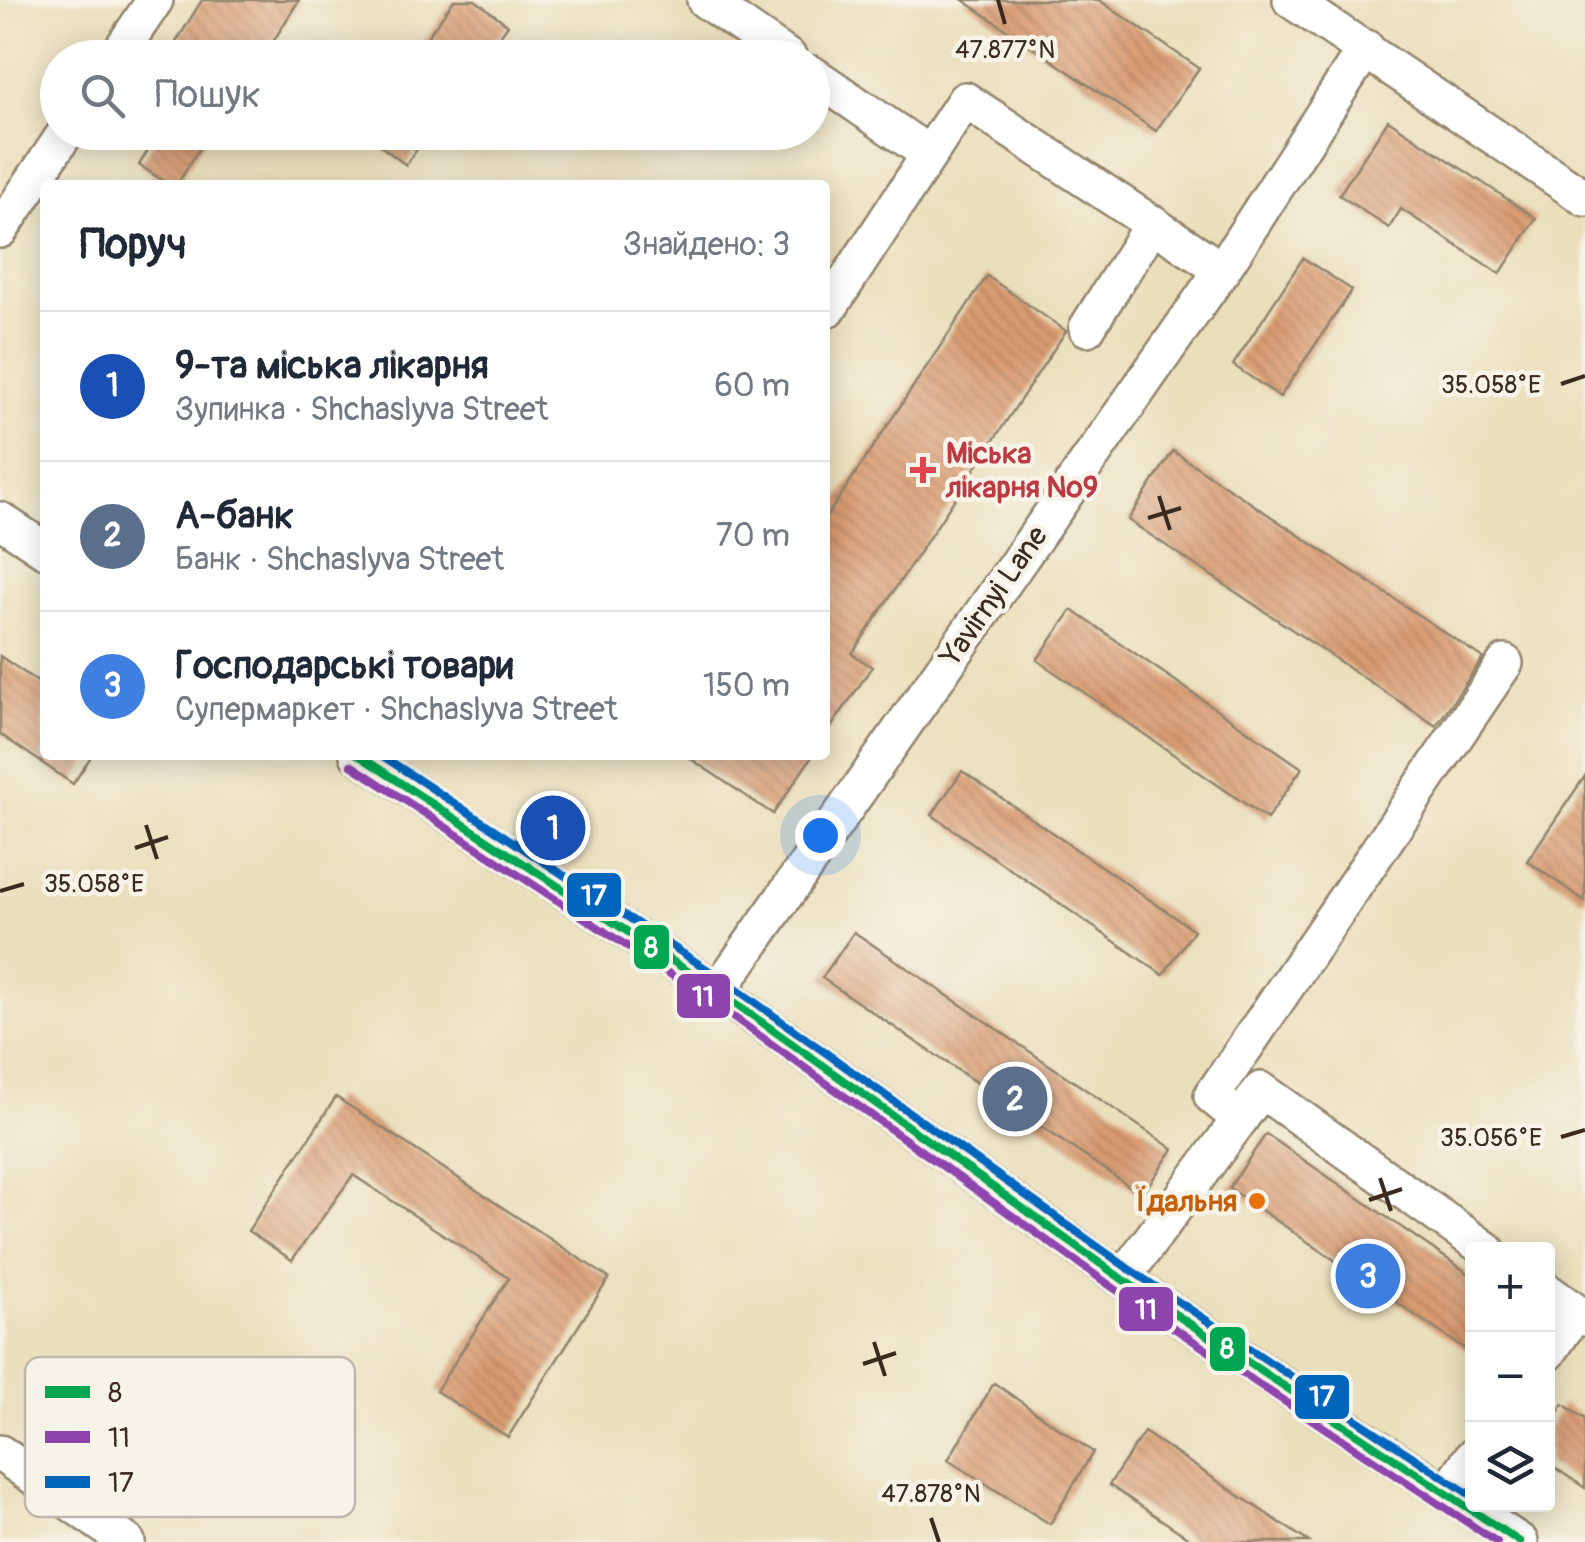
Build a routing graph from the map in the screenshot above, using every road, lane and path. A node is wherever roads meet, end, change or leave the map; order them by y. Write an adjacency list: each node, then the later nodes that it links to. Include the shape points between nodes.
1 (155, 0): 4 (street)
2 (705, 0): 5 (street)
3 (1291, 0): 6 (street)
4 (128, 40)
5 (763, 40)
6 (1366, 48): 10 (street); 13 (street, Yavirnyi Lane)
7 (830, 86): 9 (street)
8 (54, 150): 12 (street)
9 (930, 154): 11 (street, via 965,100); 14 (street)
10 (1585, 198)
11 (1154, 223): 13 (street); 15 (street)
12 (0, 230)
13 (1222, 270): 20 (street, Yavirnyi Lane)
14 (830, 306)
15 (1087, 328)
16 (0, 520): 17 (street)
17 (40, 547)
18 (1505, 662): 21 (street, via 1212,1096)
19 (366, 760): 20 (street)
20 (718, 991): 23 (street)
21 (1240, 1118): 22 (street, via 1261,1090); 23 (street)
22 (1476, 1242)
23 (1122, 1279): 29 (street)
24 (1570, 1308): 25 (street)
25 (1555, 1338)
26 (0, 1453): 28 (street)
27 (1465, 1467): 29 (street)
28 (25, 1471)
29 (1447, 1492): 32 (street)
30 (91, 1517): 31 (street)
31 (126, 1542)
32 (1520, 1542)

